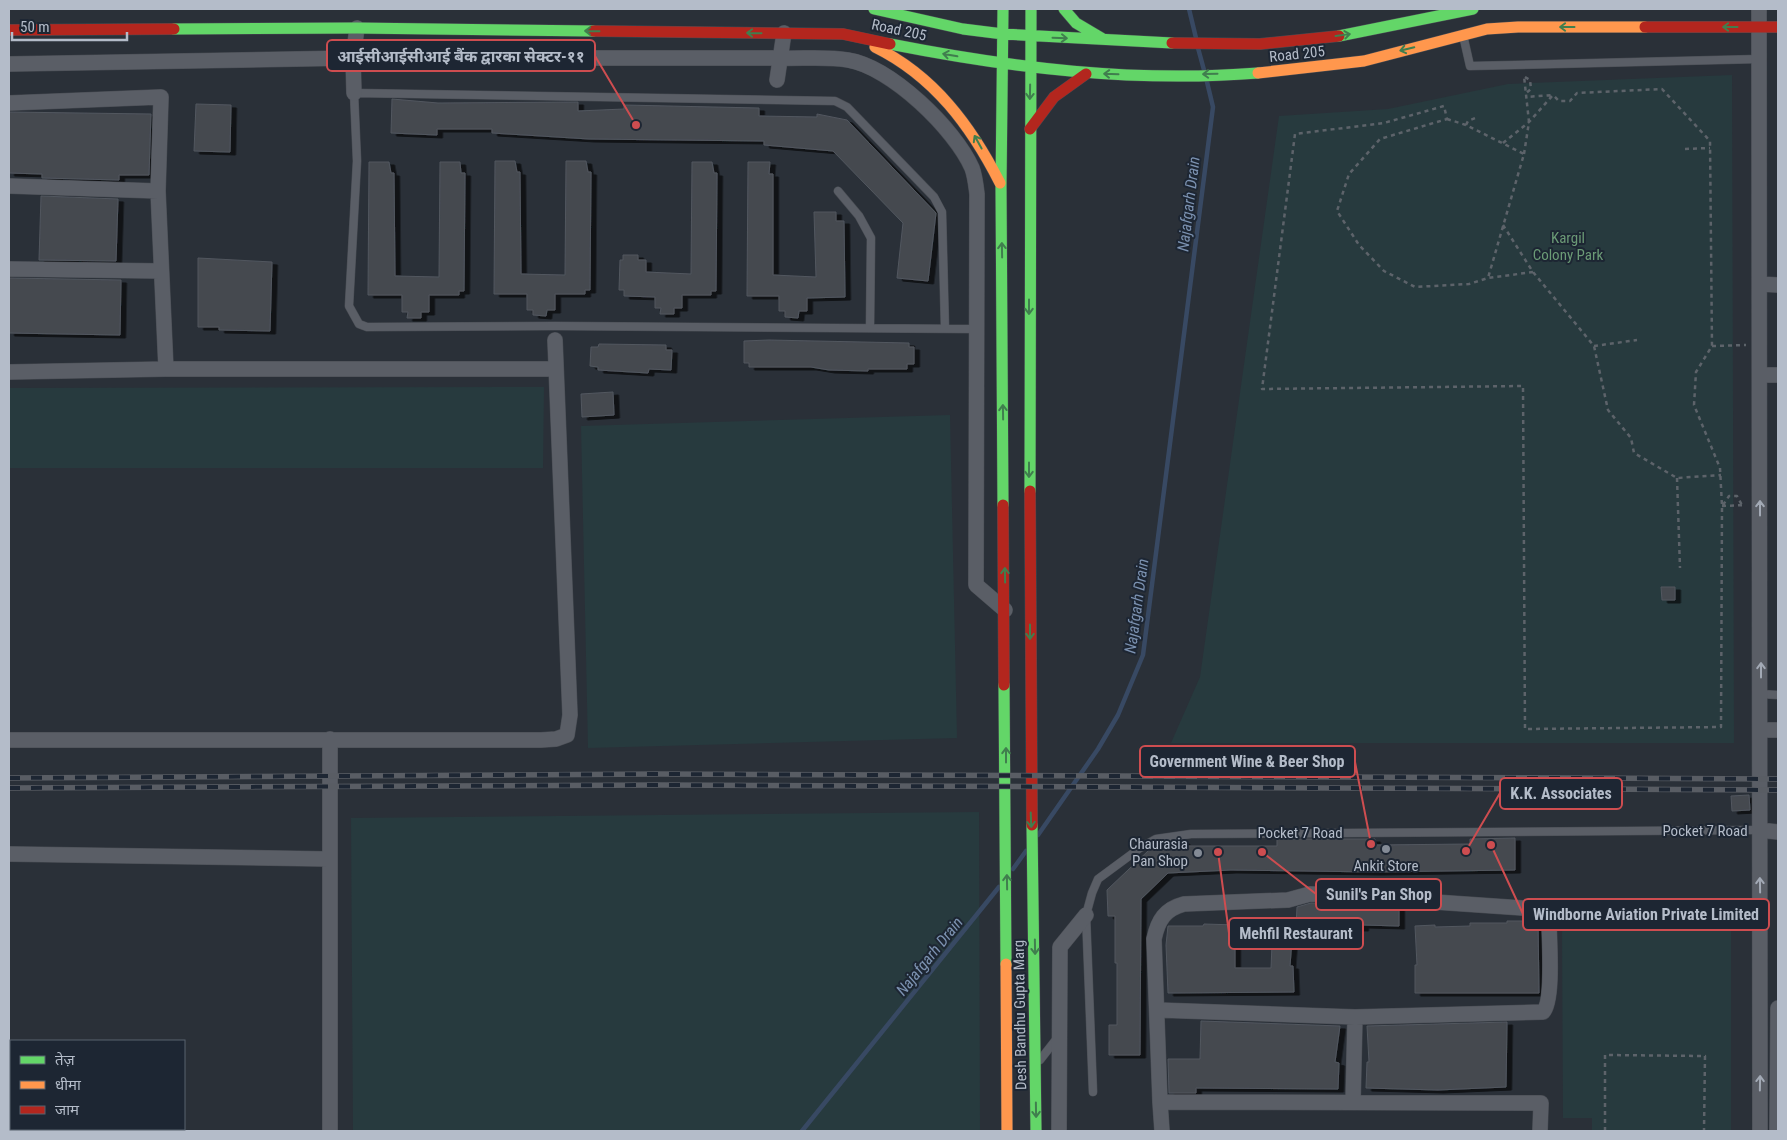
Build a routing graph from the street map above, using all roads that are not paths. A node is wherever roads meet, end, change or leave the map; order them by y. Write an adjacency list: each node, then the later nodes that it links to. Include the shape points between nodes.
1 (874, 9): 7 (main road, Road 205)
2 (1003, 9): 16 (main road, Desh Bandhu Gupta Marg)
3 (1031, 9): 18 (main road, Desh Bandhu Gupta Marg)
4 (1064, 9): 19 (main road, via 1083,27)
5 (1473, 9): 19 (main road, Road 205, one-way to 5, via 1260,44 1346,36)
6 (1759, 9): 12 (street)
7 (889, 11): 9 (main road, Road 205)
8 (938, 11): 9 (main road)
9 (915, 19): 16 (main road, Road 205)
10 (1778, 27): 12 (main road, Road 205)
11 (357, 28): 13 (main road, Road 205); 14 (main road, Road 205, one-way to 11); 20 (street)
12 (1759, 28): 17 (main road, Road 205, one-way to 17, via 1518,27); 22 (street)
13 (9, 30)
14 (784, 33): 15 (main road, Road 205); 21 (street)
15 (843, 34): 24 (main road, Road 205, one-way to 15); 32 (main road, one-way to 15, via 971,130 928,84 888,53)
16 (1004, 34): 18 (main road, Road 205); 24 (main road, Desh Bandhu Gupta Marg)
17 (1463, 35): 22 (lane, via 1470,66); 26 (main road, Road 205, one-way to 26, via 1351,63 1258,73)
18 (1031, 37): 19 (main road, Road 205, one-way to 19); 25 (main road, Desh Bandhu Gupta Marg)
19 (1105, 39)
20 (353, 58): 21 (street); 23 (street); 28 (street)
21 (779, 58): 27 (street); 42 (street, via 848,60 872,68 907,92 952,135 972,168 977,194)
22 (1759, 59): 38 (street)
23 (9, 64)
24 (1002, 64): 25 (main road, Road 205); 32 (main road, Desh Bandhu Gupta Marg)
25 (1030, 67): 26 (main road, Road 205); 31 (main road, Desh Bandhu Gupta Marg, one-way to 31)
26 (1086, 74): 31 (main road, via 1056,92)
27 (777, 80): 29 (lane)
28 (354, 94): 29 (lane); 43 (lane, via 357,161 349,306 359,324 367,327)
29 (775, 98): 41 (lane, via 835,101 847,107 934,197 942,212)
30 (9, 103): 34 (street, via 161,98)
31 (1029, 129): 66 (main road, Desh Bandhu Gupta Marg, one-way to 66, via 1030,772)
32 (1002, 185): 49 (main road, Desh Bandhu Gupta Marg, one-way to 32)
33 (9, 186): 34 (street)
34 (158, 191): 37 (street)
35 (838, 191): 40 (lane, via 859,216 870,238)
36 (9, 269): 37 (street)
37 (161, 271): 44 (street)
38 (1760, 284): 39 (street); 47 (street)
39 (1778, 285)
40 (870, 328): 41 (lane); 43 (lane)
41 (945, 329): 42 (lane)
42 (977, 329): 49 (street, via 976,585)
43 (555, 333): 45 (street)
44 (166, 369): 45 (street); 46 (street)
45 (555, 369): 54 (street, via 570,715 567,735 541,740)
46 (9, 372)
47 (1760, 375): 48 (street); 50 (street, one-way to 47)
48 (1778, 375)
49 (1005, 610): 71 (main road, Desh Bandhu Gupta Marg, one-way to 49)
50 (1761, 694): 51 (lane); 52 (street)
51 (1778, 695)
52 (1761, 730): 53 (street); 56 (street)
53 (1778, 730)
54 (330, 739): 55 (street); 59 (street)
55 (9, 740)
56 (1759, 830): 57 (street, Pocket 7 Road); 60 (lane, Pocket 7 Road, via 1172,835 1140,848 1098,879); 76 (street, one-way to 56)
57 (1778, 832)
58 (9, 854): 59 (street)
59 (328, 859): 70 (street)
60 (1086, 915): 65 (street, Pocket 7 Road, via 1060,946); 67 (lane)
61 (1778, 1008): 63 (street)
62 (1158, 1010): 64 (street); 64 (street, via 1154,939 1157,924 1173,907 1184,904 1273,901 1310,894 1415,898 1536,909 1546,913 1549,920 1549,990 1547,1008 1543,1012); 68 (street)
63 (1778, 1013): 77 (street)
64 (1355, 1018): 69 (street)
65 (1061, 1034): 66 (lane); 73 (street, Pocket 7 Road)
66 (1036, 1065): 72 (main road, Desh Bandhu Gupta Marg, one-way to 72)
67 (1093, 1092)
68 (1160, 1102): 69 (street); 74 (street)
69 (1353, 1102): 75 (street, via 1541,1102)
70 (330, 1131)
71 (1007, 1131)
72 (1036, 1131)
73 (1060, 1131)
74 (1162, 1131)
75 (1540, 1131)
76 (1760, 1131)
77 (1778, 1131)

